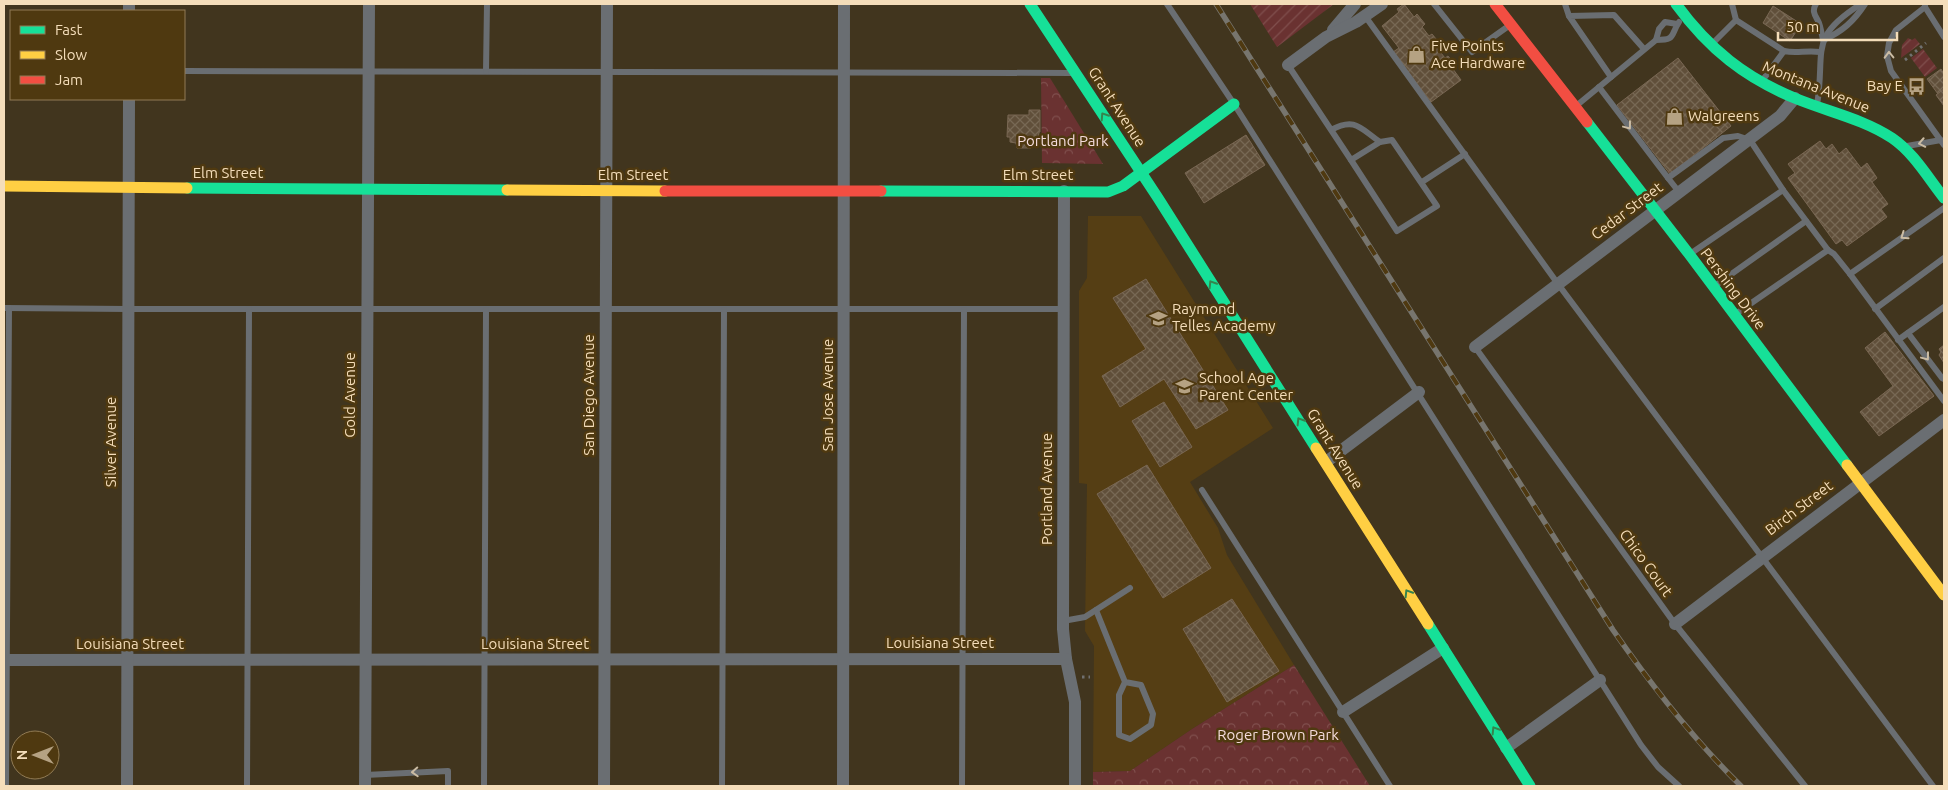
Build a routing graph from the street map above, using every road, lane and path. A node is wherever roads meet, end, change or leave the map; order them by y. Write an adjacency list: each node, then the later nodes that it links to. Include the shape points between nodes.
1 (368, 4): 35 (street, Gold Avenue)
2 (487, 4): 36 (lane)
3 (607, 4): 37 (street, San Diego Avenue)
4 (844, 4): 38 (street, San Jose Avenue)
5 (1030, 4): 39 (main road, Grant Avenue)
6 (1167, 4): 45 (lane)
7 (1355, 4): 24 (street)
8 (1382, 4): 18 (street)
9 (1434, 4): 22 (lane, via 1472,52)
10 (1495, 4): 22 (main road, Pershing Drive)
11 (1565, 4): 19 (lane)
12 (1676, 4): 20 (main road, Montana Avenue)
13 (1732, 4): 21 (lane)
14 (1816, 4): 26 (lane, via 1814,14)
15 (1861, 4): 26 (lane, via 1834,23)
16 (1865, 4): 26 (lane, via 1848,26)
17 (1925, 5): 23 (lane); 51 (lane, one-way to 17, via 1891,71 1887,56 1896,30)
18 (1365, 16): 24 (street); 53 (lane)
19 (1568, 16): 29 (lane, via 1614,15); 40 (lane)
20 (1681, 20): 25 (lane, via 1673,36 1667,40); 25 (lane, via 1665,22); 28 (main road, Montana Avenue)
21 (1736, 20): 28 (lane); 30 (lane)
22 (1511, 24): 47 (main road, Pershing Drive)
23 (1944, 37)
24 (1326, 38): 33 (street)
25 (1656, 40): 29 (lane)
26 (1823, 40): 31 (lane)
27 (1926, 43): 32 (path)
28 (1709, 46): 41 (main road, Montana Avenue, via 1736,68)
29 (1644, 49): 40 (lane)
30 (1784, 51): 31 (lane); 41 (lane)
31 (1820, 52): 46 (lane, via 1821,82)
32 (1905, 60)
33 (1288, 65): 48 (lane)
34 (185, 70): 35 (lane)
35 (368, 71): 36 (lane); 60 (street, Gold Avenue)
36 (486, 71): 37 (lane)
37 (607, 72): 38 (lane); 62 (street, San Diego Avenue)
38 (845, 72): 39 (lane); 63 (street, San Jose Avenue)
39 (1076, 73): 55 (main road, Grant Avenue, one-way to 39)
40 (1611, 77): 42 (lane)
41 (1761, 82): 43 (main road, Montana Avenue)
42 (1599, 87): 47 (lane); 56 (lane, one-way to 56)
43 (1796, 98): 46 (main road, Montana Avenue); 49 (street, Cedar Street, via 1780,116)
44 (129, 100): 59 (street, Silver Avenue)
45 (1234, 104): 55 (main road, Elm Street); 93 (lane)
46 (1817, 106): 52 (main road, Montana Avenue, via 1866,124)
47 (1575, 107): 68 (main road, Pershing Drive)
48 (1331, 130): 50 (lane, via 1344,123 1353,124); 54 (lane)
49 (1750, 140): 56 (lane, via 1738,136 1723,138); 61 (lane); 65 (street, Cedar Street)
50 (1380, 142): 54 (lane); 57 (lane, via 1392,140)
51 (1942, 142): 52 (lane, one-way to 52)
52 (1903, 147): 66 (main road, Montana Avenue)
53 (1465, 154): 57 (lane); 74 (lane)
54 (1351, 160): 57 (lane, via 1397,231 1437,206)
55 (1141, 171): 64 (main road, Elm Street, via 1117,190); 96 (main road, Grant Avenue, one-way to 55)
56 (1668, 178): 65 (lane)
57 (1422, 182)
58 (4, 186): 59 (main road, Elm Street)
59 (128, 189): 60 (main road, Elm Street); 78 (street, Silver Avenue)
60 (367, 190): 62 (main road, Elm Street); 80 (street, Gold Avenue)
61 (1783, 190): 69 (lane); 71 (lane)
62 (606, 191): 63 (main road, Elm Street); 84 (street, San Diego Avenue)
63 (844, 191): 64 (main road, Elm Street); 86 (street, San Jose Avenue)
64 (1064, 191): 81 (street, Portland Avenue)
65 (1679, 192): 68 (street, Cedar Street)
66 (1944, 198)
67 (1944, 208): 73 (lane, one-way to 73)
68 (1655, 210): 71 (main road, Pershing Drive); 74 (street, Cedar Street)
69 (1806, 221): 70 (lane); 75 (lane)
70 (1828, 250): 73 (lane); 88 (lane)
71 (1689, 254): 75 (main road, Pershing Drive)
72 (1944, 258): 82 (lane)
73 (1850, 274): 82 (lane)
74 (1558, 284): 91 (street, Cedar Street); 99 (lane)
75 (1713, 288): 88 (main road, Pershing Drive)
76 (1944, 307): 89 (lane)
77 (6, 308): 78 (lane); 110 (lane)
78 (128, 309): 79 (lane); 111 (street, Silver Avenue)
79 (249, 309): 80 (lane); 112 (lane)
80 (367, 309): 83 (lane); 113 (street, Gold Avenue)
81 (1064, 309): 87 (lane); 103 (street, Portland Avenue)
82 (1875, 309): 90 (lane)
83 (486, 310): 84 (lane); 114 (lane)
84 (606, 310): 85 (lane); 115 (street, San Diego Avenue)
85 (724, 310): 86 (lane); 106 (lane)
86 (844, 310): 87 (lane); 107 (street, San Jose Avenue)
87 (964, 310): 108 (lane)
88 (1734, 316): 97 (main road, Pershing Drive)
89 (1908, 333): 90 (lane); 92 (lane, one-way to 92)
90 (1898, 340): 94 (lane)
91 (1475, 347): 104 (lane, Chico Court)
92 (1944, 379)
93 (1419, 392): 96 (street); 116 (lane)
94 (1944, 401)
95 (1944, 420): 97 (street, Birch Street)
96 (1326, 462): 105 (main road, Grant Avenue, one-way to 96)
97 (1860, 482): 99 (street, Birch Street); 101 (main road, Pershing Drive)
98 (1202, 490): 118 (lane)
99 (1761, 557): 104 (street, Birch Street); 135 (lane)
100 (1130, 588): 102 (lane)
101 (1944, 595)
102 (1096, 610): 103 (lane, via 1086,617); 117 (lane)
103 (1063, 621): 109 (street, Portland Avenue)
104 (1675, 624): 134 (lane, Chico Court)
105 (1443, 648): 118 (street); 119 (main road, Grant Avenue, one-way to 105)
106 (722, 659): 107 (street, Louisiana Street); 115 (street, Louisiana Street); 127 (lane)
107 (844, 659): 108 (street, Louisiana Street); 128 (street, San Jose Avenue)
108 (963, 659): 109 (street, Louisiana Street); 129 (lane)
109 (1066, 659): 130 (street, Portland Avenue, via 1075,702)
110 (5, 660): 111 (street, Louisiana Street); 121 (lane)
111 (127, 660): 112 (street, Louisiana Street); 122 (street, Silver Avenue)
112 (247, 660): 113 (street, Louisiana Street); 123 (lane)
113 (365, 660): 114 (street, Louisiana Street); 120 (street, Gold Avenue)
114 (485, 660): 115 (street, Louisiana Street); 125 (lane)
115 (604, 660): 126 (street, San Diego Avenue)
116 (1600, 680): 119 (street); 133 (lane, via 1641,745)
117 (1124, 682): 117 (lane, via 1119,696 1119,735 1130,739 1151,725 1152,714 1141,685)
118 (1343, 712): 131 (lane)
119 (1506, 748): 132 (main road, Grant Avenue)
120 (365, 781): 124 (lane, one-way to 120, via 448,771)
121 (6, 786)
122 (127, 786)
123 (247, 786)
124 (448, 786)
125 (484, 786)
126 (604, 786)
127 (722, 786)
128 (843, 786)
129 (962, 786)
130 (1075, 786)
131 (1390, 786)
132 (1530, 786)
133 (1679, 786)
134 (1805, 786)
135 (1933, 786)

